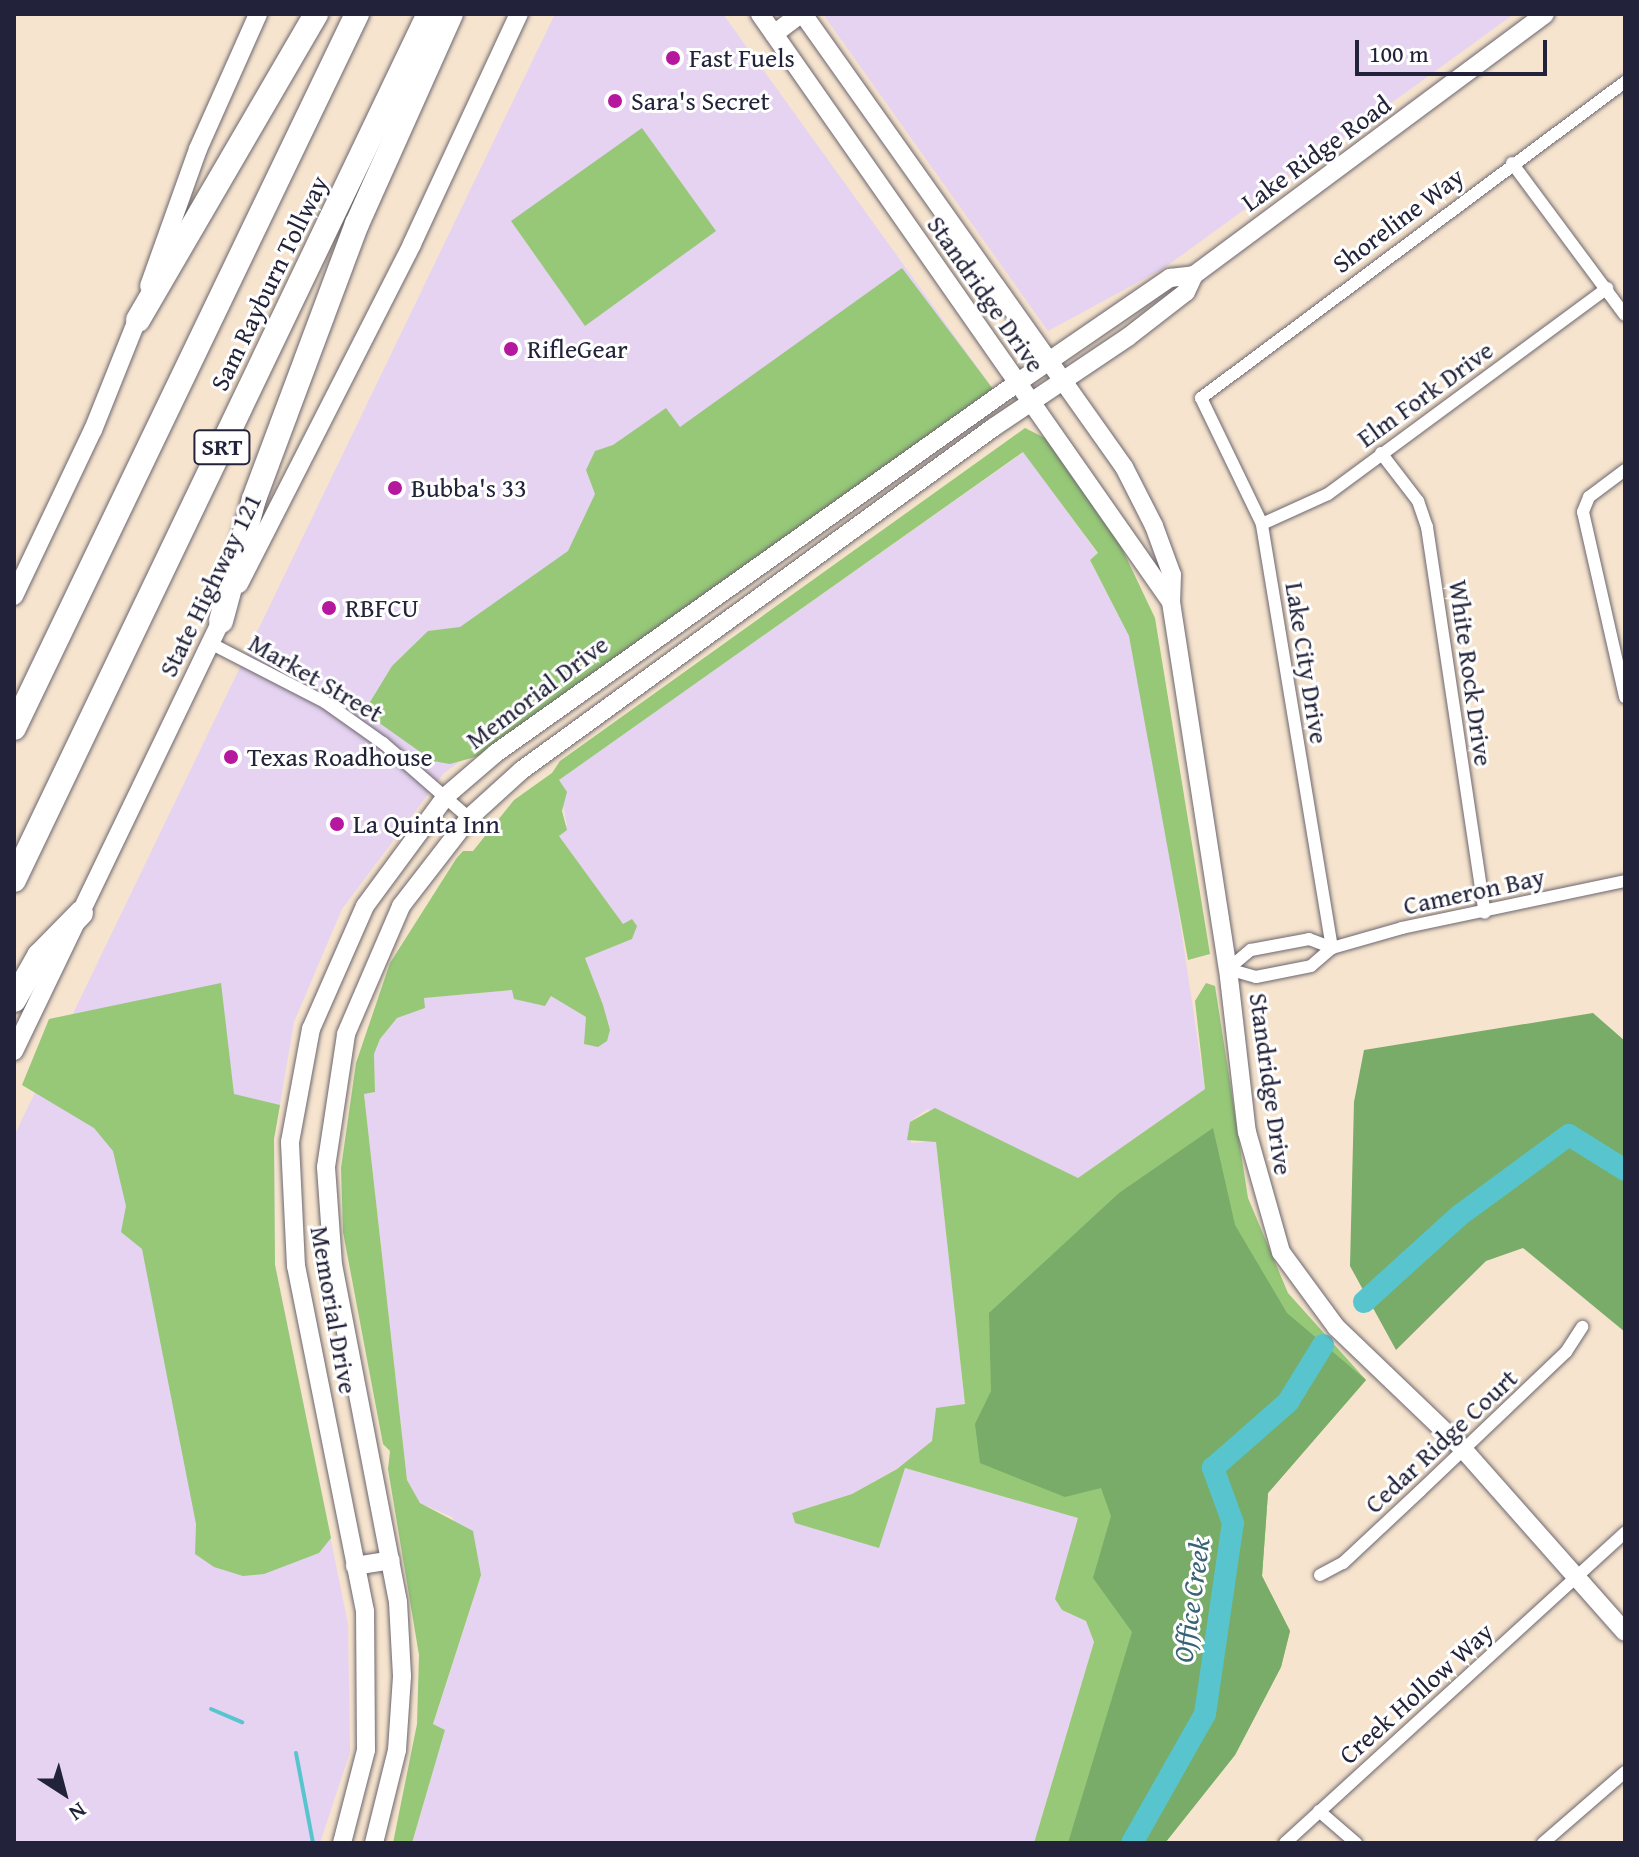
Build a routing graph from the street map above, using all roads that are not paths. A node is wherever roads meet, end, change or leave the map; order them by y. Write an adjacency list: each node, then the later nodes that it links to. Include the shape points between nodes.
1 (258, 14): 16 (street, via 198,149)
2 (316, 14): 16 (highway)
3 (357, 14): 30 (highway, Sam Rayburn Tollway / SRT)
4 (429, 14): 33 (highway, Sam Rayburn Tollway / SRT)
5 (451, 14): 27 (highway, via 343,262 254,499)
6 (519, 14): 27 (street, State Highway 121, via 412,244)
7 (760, 14): 10 (street, Standridge Drive)
8 (802, 14): 10 (street); 17 (street, Standridge Drive)
9 (1545, 14): 13 (street, Lake Ridge Road)
10 (774, 34): 19 (street, Standridge Drive)
11 (1625, 82): 12 (street, Shoreline Way)
12 (1512, 163): 14 (street); 20 (street, Shoreline Way)
13 (1194, 275): 17 (street, Lake Ridge Road, via 1170,278); 18 (street, Lake Ridge Road, via 1186,292)
14 (1607, 288): 15 (street); 22 (street, Elm Fork Drive)
15 (1625, 315)
16 (138, 320): 25 (street, via 93,430)
17 (1050, 361): 18 (street, Standridge Drive); 19 (street, Memorial Drive)
18 (1064, 380): 21 (street, Memorial Drive); 26 (street, Standridge Drive, via 1124,467 1154,526 1172,575)
19 (1017, 383): 21 (street, Standridge Drive); 31 (street, Memorial Drive, via 636,651)
20 (1201, 398): 24 (street, Lake City Drive)
21 (1031, 402): 26 (street, Standridge Drive); 32 (street, Memorial Drive, via 522,770)
22 (1381, 453): 24 (street, Elm Fork Drive, via 1328,494); 36 (street, White Rock Drive, via 1418,501 1427,527)
23 (1625, 470): 29 (street, via 1589,497 1583,512)
24 (1262, 524): 37 (street, Lake City Drive)
25 (14, 596)
26 (1171, 602): 38 (street, Standridge Drive)
27 (221, 621): 28 (street, State Highway 121)
28 (210, 643): 31 (street, Market Street, via 325,702); 35 (street, State Highway 121)
29 (1625, 697)
30 (14, 728)
31 (446, 796): 32 (street, Market Street); 45 (street, Memorial Drive, via 365,906 332,972 311,1029 290,1142 296,1266)
32 (469, 818): 44 (street, Memorial Drive, via 401,906 379,949 346,1034 330,1121 326,1167 331,1252)
33 (14, 880)
34 (1625, 881): 36 (street, Cameron Bay)
35 (81, 913): 39 (highway, via 39,956); 40 (street, State Highway 121)
36 (1485, 913): 37 (street, Cameron Bay)
37 (1332, 948): 38 (street, Cameron Bay, via 1311,966 1256,977); 38 (street, Cameron Bay, via 1309,939 1251,950)
38 (1228, 969): 42 (street, Standridge Drive, via 1247,1132 1281,1252 1336,1327)
39 (14, 1000)
40 (14, 1051)
41 (1582, 1327): 42 (street, Cedar Ridge Court, via 1566,1352)
42 (1463, 1449): 46 (street, Cedar Ridge Court, via 1343,1563); 47 (street, Standridge Drive)
43 (1625, 1532): 47 (street, Creek Hollow Way)
44 (391, 1560): 45 (street); 52 (street, Memorial Drive, via 402,1676 397,1750)
45 (355, 1566): 51 (street, Memorial Drive, via 365,1611 366,1750)
46 (1320, 1575)
47 (1576, 1575): 48 (street, Standridge Drive); 50 (street, Creek Hollow Way)
48 (1625, 1632)
49 (1625, 1772): 55 (street)
50 (1319, 1811): 53 (street, Creek Hollow Way); 54 (street)
51 (342, 1843)
52 (374, 1843)
53 (1285, 1843)
54 (1356, 1843)
55 (1543, 1843)

